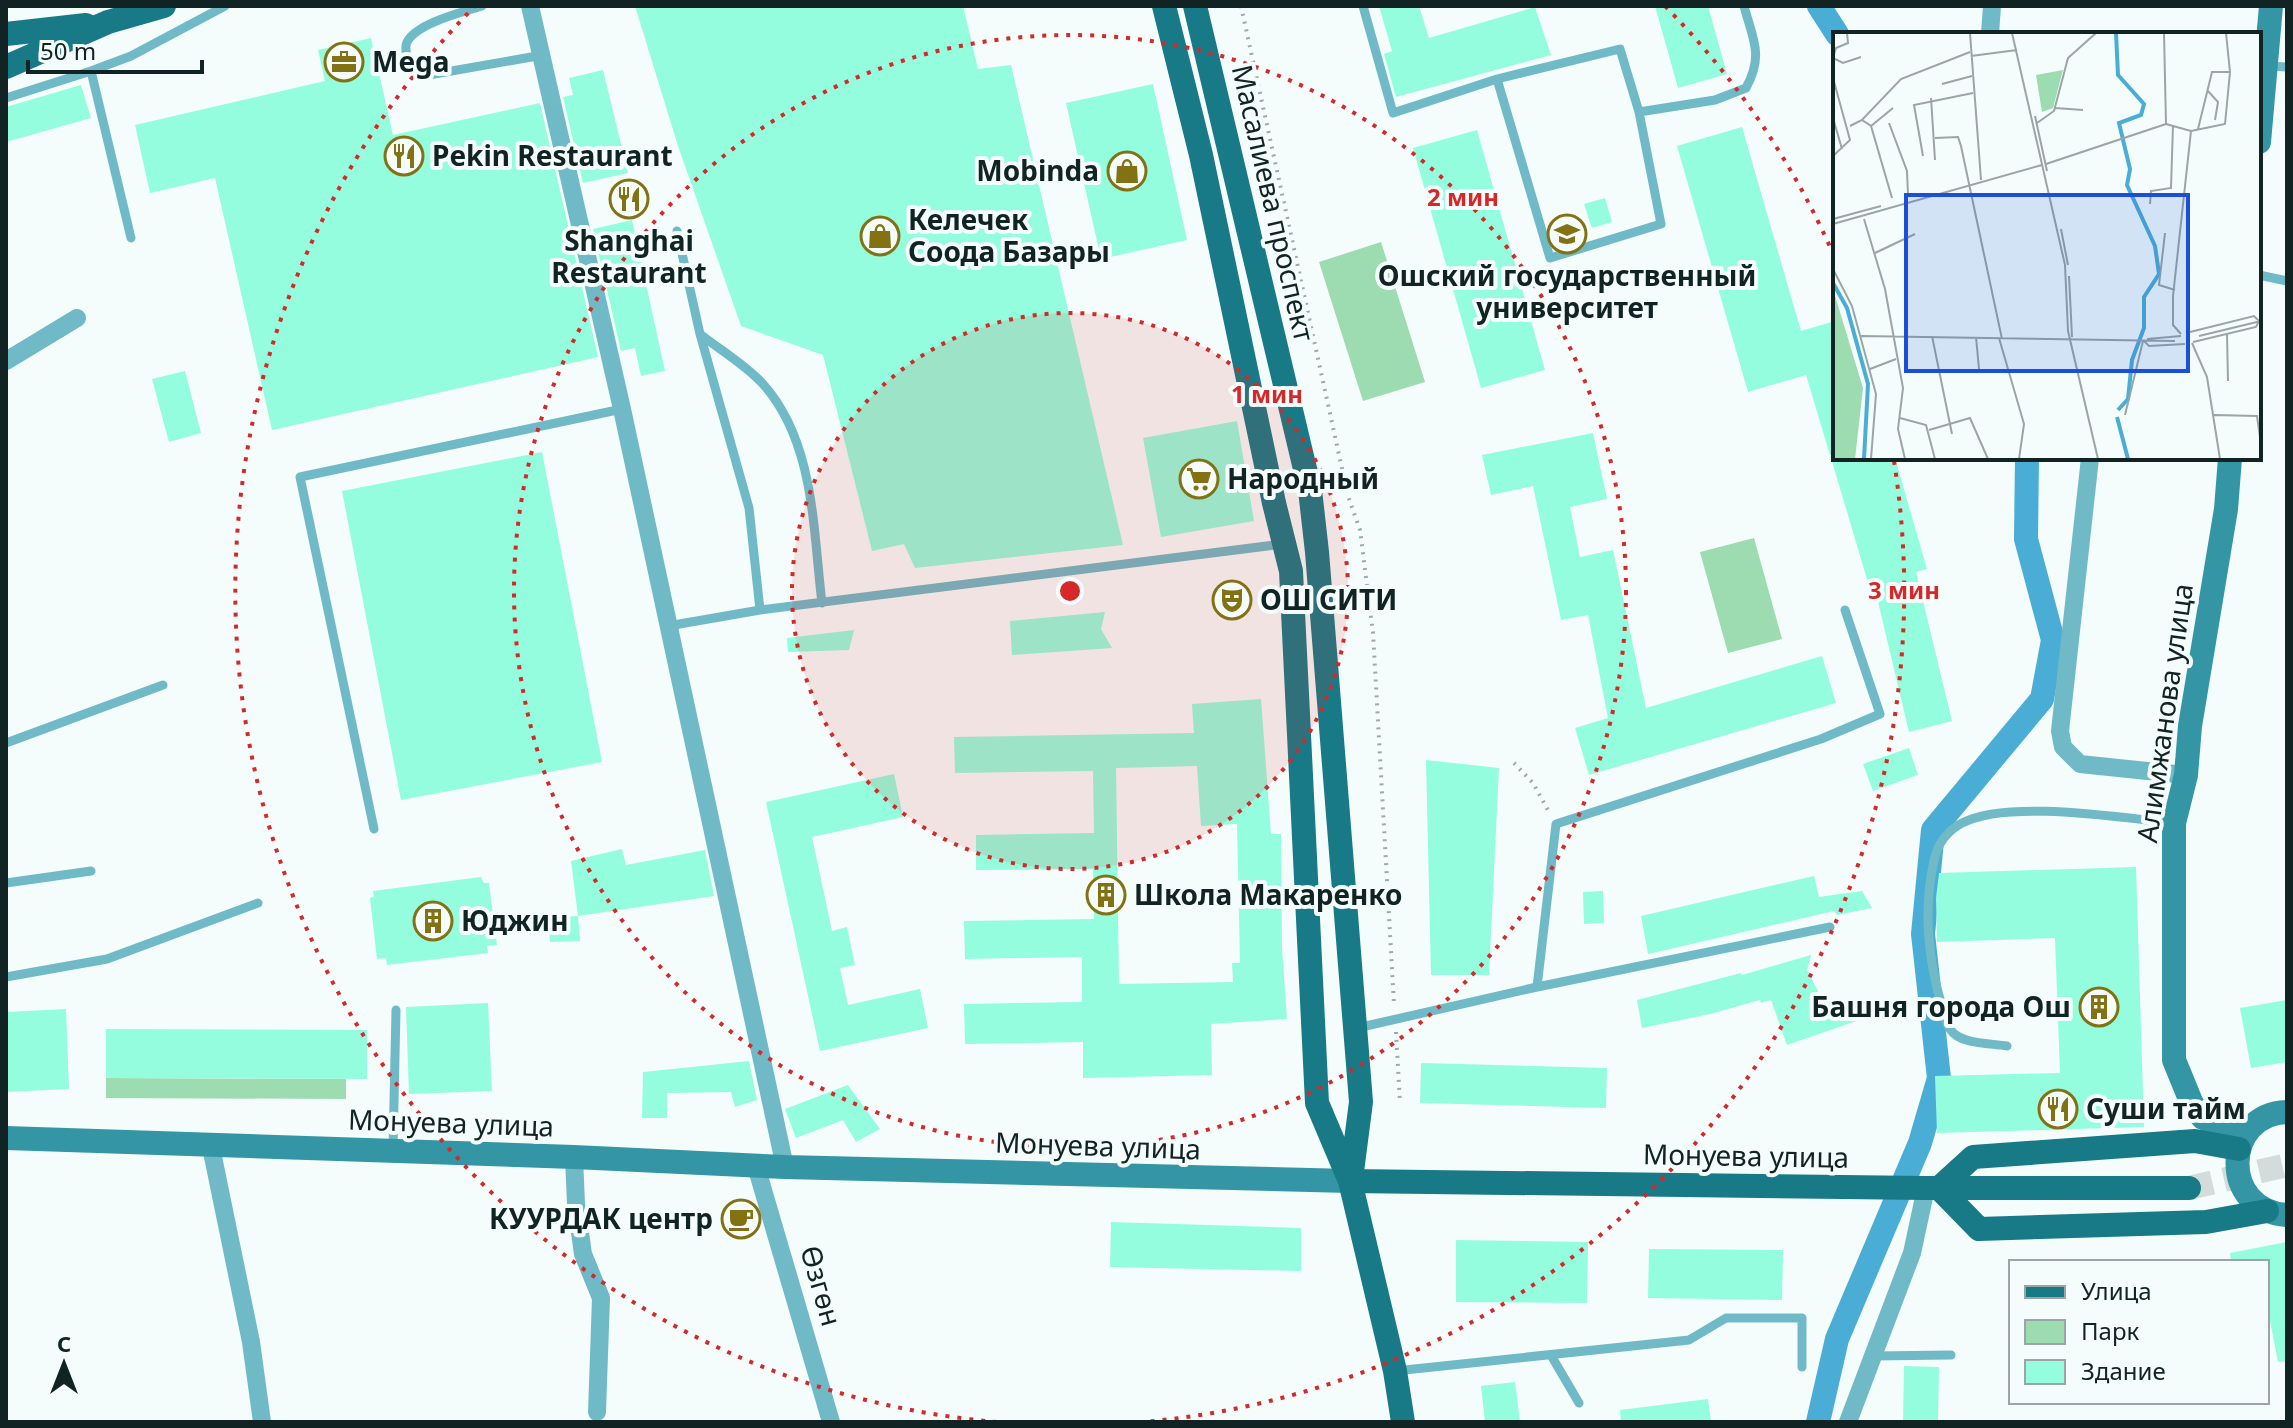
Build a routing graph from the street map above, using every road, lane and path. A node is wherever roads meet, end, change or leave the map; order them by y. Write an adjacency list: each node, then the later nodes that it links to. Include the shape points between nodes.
1 (164, 6): 11 (main road)
2 (225, 6): 17 (lane)
3 (482, 6): 14 (lane, via 415,34 406,48 414,73 423,76)
4 (530, 6): 14 (street)
5 (1164, 6): 32 (main road)
6 (1195, 6): 51 (main road, Масалиева проспект, via 1310,490)
7 (1363, 6): 18 (lane, via 1393,113)
8 (1744, 6): 20 (lane, via 1756,50 1755,71 1746,88 1715,100)
9 (1992, 6): 12 (street)
10 (2271, 6): 15 (main road)
11 (108, 22): 13 (main road); 16 (main road)
12 (1990, 32)
13 (6, 34)
14 (543, 55): 29 (street)
15 (2276, 66): 21 (main road)
16 (6, 67)
17 (91, 71): 19 (lane); 23 (lane)
18 (1497, 79): 20 (lane, via 1620,49); 20 (lane, via 1550,258 1661,224)
19 (6, 98)
20 (1639, 112)
21 (2261, 133)
22 (677, 231): 27 (lane)
23 (131, 238)
24 (2261, 275): 25 (lane)
25 (2287, 281)
26 (77, 318): 28 (street)
27 (700, 334): 33 (lane, via 763,384 792,428 808,485); 34 (lane, via 749,508)
28 (6, 361)
29 (622, 409): 36 (street); 43 (lane, via 300,477)
30 (2090, 460): 40 (street, via 2060,731 2063,747 2080,764)
31 (2230, 460): 40 (main road, Алимжанова улица)
32 (1285, 544): 33 (lane); 61 (main road, via 1291,571 1317,1103)
33 (822, 603): 34 (lane)
34 (760, 610): 36 (lane)
35 (1845, 610): 42 (lane, via 1880,714 1821,739)
36 (668, 626): 60 (street)
37 (163, 685): 38 (lane)
38 (6, 743)
39 (1514, 763): 42 (path, via 1533,783)
40 (2186, 775): 41 (main road, Алимжанова улица)
41 (2174, 823): 52 (lane, via 2001,812 1966,821 1944,838 1934,859 1929,912 1936,988 1950,1030 1958,1037); 55 (main road, Алимжанова улица, via 2174,1060 2203,1118)
42 (1556, 824): 49 (lane)
43 (374, 829)
44 (91, 871): 45 (lane)
45 (6, 883)
46 (258, 903): 48 (lane, via 107,959)
47 (1830, 927): 49 (lane)
48 (6, 977)
49 (1537, 987): 51 (lane)
50 (396, 1010): 57 (lane)
51 (1357, 1028): 61 (main road, Масалиева проспект, via 1361,1102)
52 (2007, 1046)
53 (2287, 1112): 55 (main road, via 2254,1124)
54 (6, 1138): 56 (main road, Монуева улица)
55 (2242, 1142): 62 (main road, via 1973,1157); 64 (main road, via 2238,1178 2244,1191 2254,1203)
56 (211, 1147): 57 (main road, Монуева улица); 72 (street)
57 (393, 1152): 58 (main road, Монуева улица)
58 (574, 1157): 59 (main road, Монуева улица); 71 (street, via 583,1254 601,1298)
59 (756, 1166): 60 (main road, Монуева улица); 73 (street, Өзгөн)
60 (785, 1167): 61 (main road, Монуева улица)
61 (1350, 1181): 62 (main road, Монуева улица); 69 (main road)
62 (1926, 1188): 63 (main road, Монуева улица); 64 (main road, via 1979,1229 2206,1222); 66 (street, via 1912,1253)
63 (2189, 1188)
64 (2277, 1213)
65 (1951, 1355): 66 (lane)
66 (1874, 1356): 75 (street)
67 (1552, 1357): 68 (lane, via 1689,1340 1726,1318 1802,1318); 69 (lane); 70 (lane)
68 (1802, 1367)
69 (1395, 1371): 74 (main road)
70 (1579, 1403)
71 (597, 1412)
72 (262, 1422)
73 (831, 1422)
74 (1403, 1422)
75 (1848, 1422)

